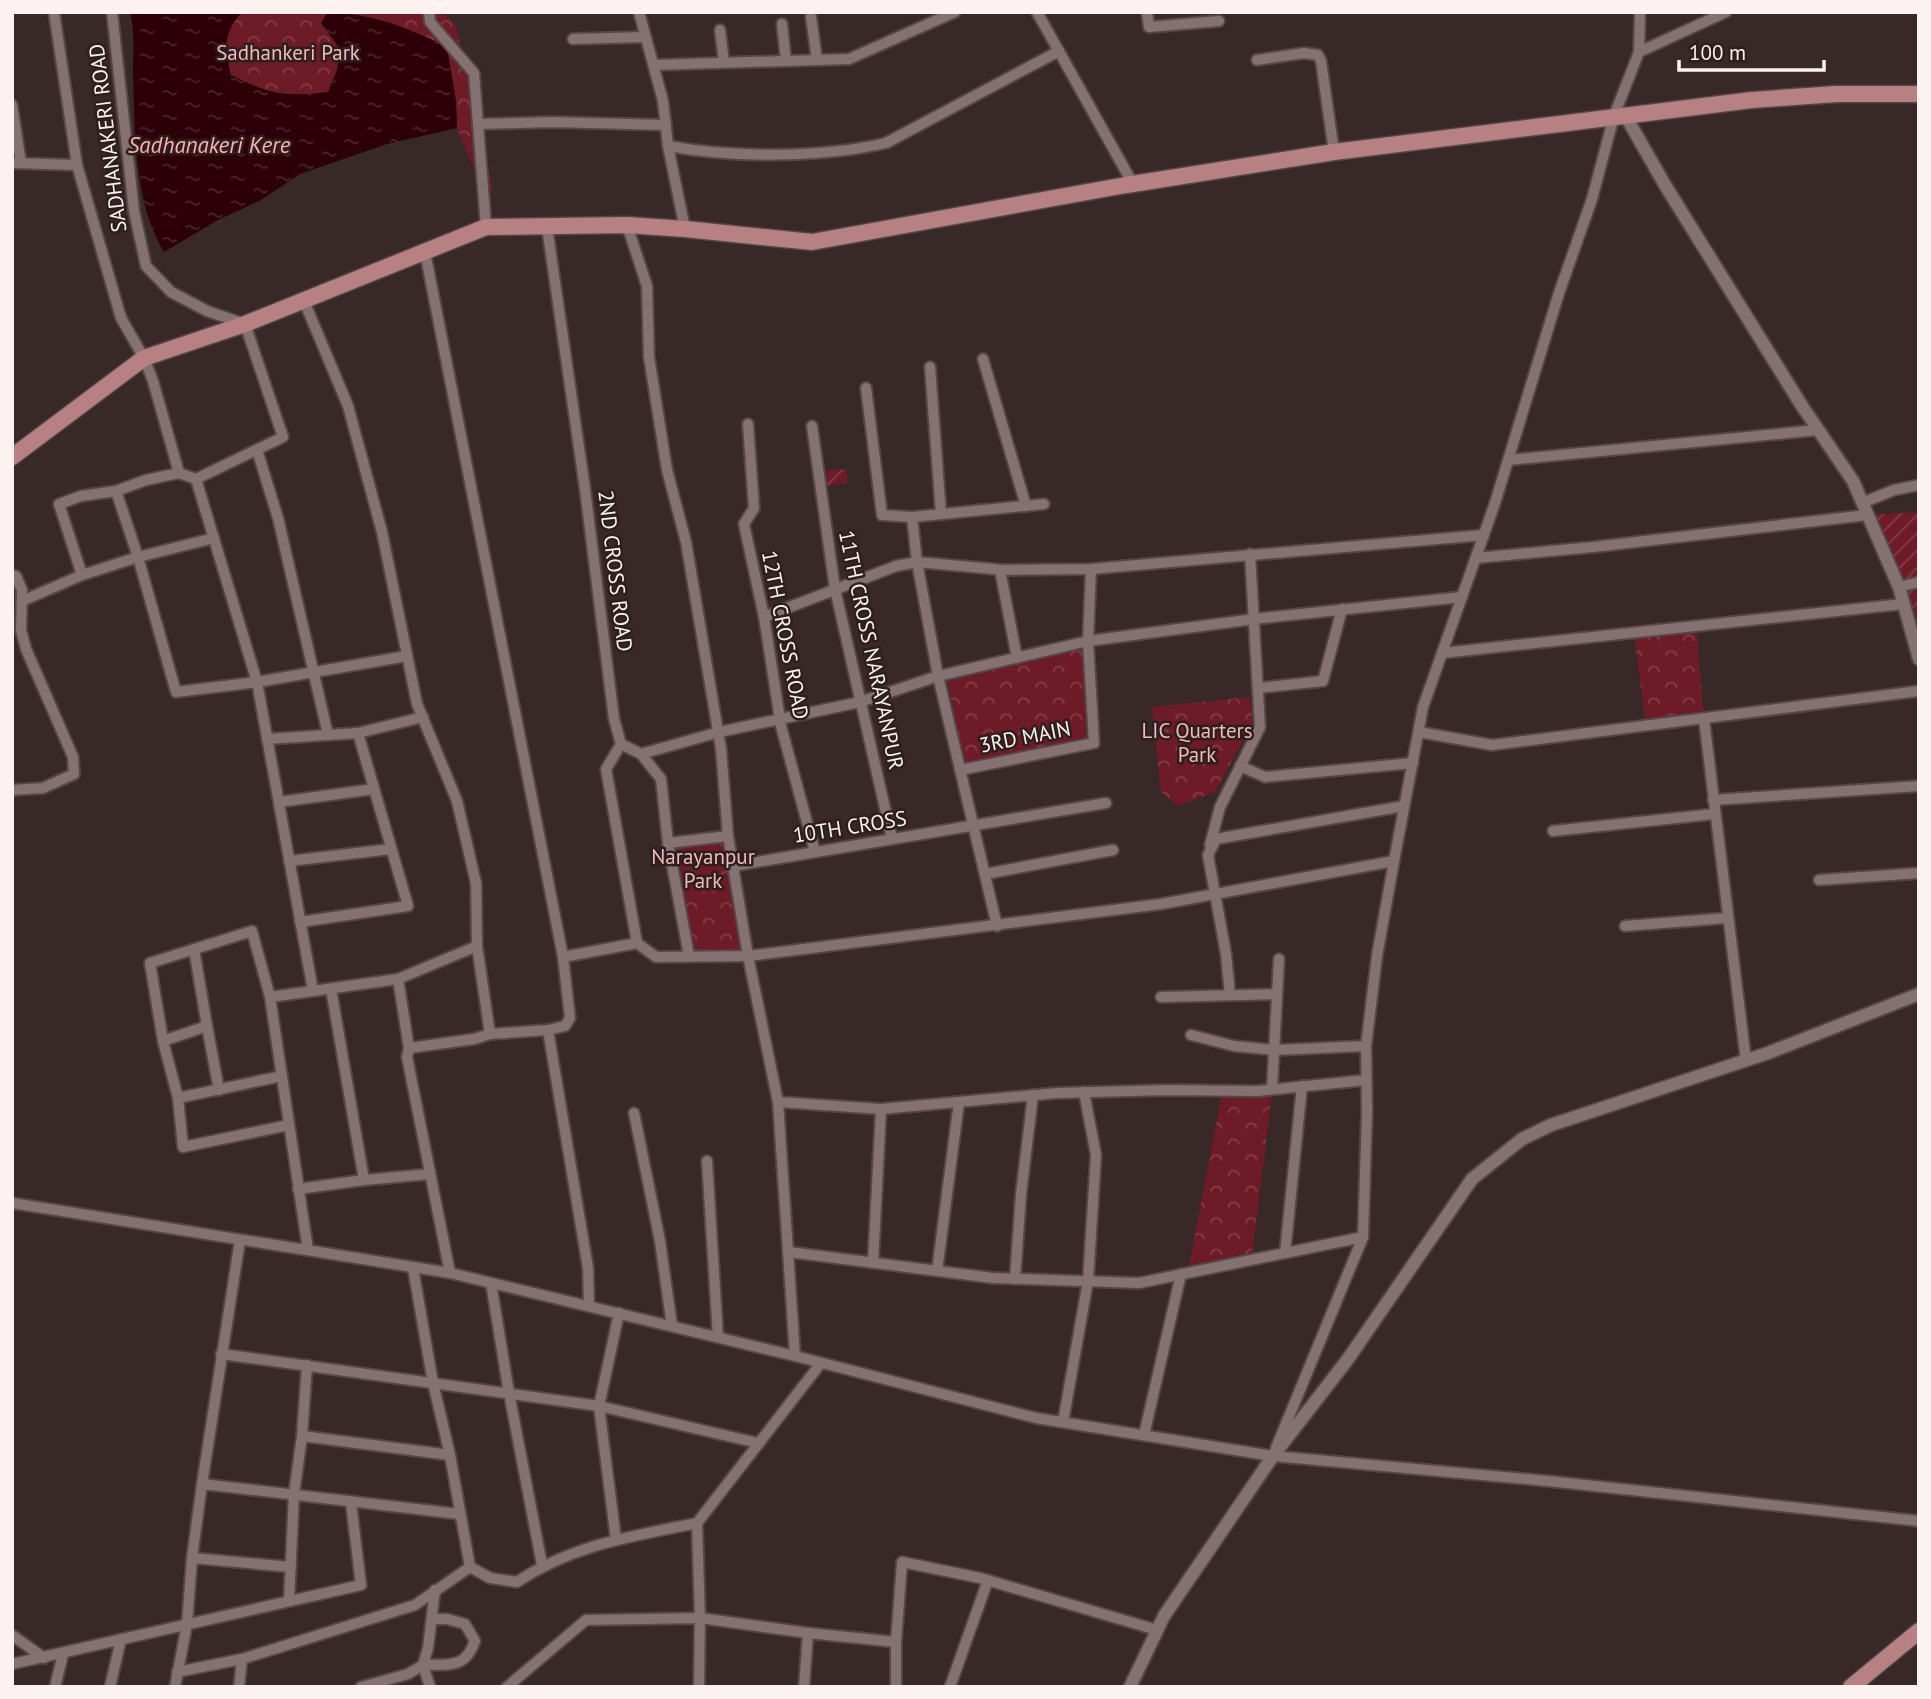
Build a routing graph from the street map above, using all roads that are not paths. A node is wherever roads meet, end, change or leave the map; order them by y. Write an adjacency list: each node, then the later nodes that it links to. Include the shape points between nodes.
1 (54, 12): 31 (street)
2 (112, 12): 39 (street, SADHANAKERI ROAD, via 134,211 146,265 171,292)
3 (429, 12): 26 (street, via 430,22 474,73)
4 (639, 12): 14 (street)
5 (956, 12): 18 (street, via 849,59)
6 (1037, 12): 16 (street)
7 (1147, 12): 11 (street, via 1149,27)
8 (1640, 12): 17 (street)
9 (1726, 12): 17 (street)
10 (811, 17): 18 (street)
11 (1219, 21)
12 (782, 24): 20 (street)
13 (720, 30): 21 (street)
14 (644, 37): 15 (street); 22 (street)
15 (573, 39)
16 (1059, 51): 28 (street, via 886,143 862,149 806,154 701,152); 32 (street)
17 (1639, 52): 25 (street)
18 (817, 60): 20 (street)
19 (1257, 60): 29 (street, via 1318,55)
20 (786, 61): 21 (street)
21 (724, 62): 22 (street)
22 (654, 65): 27 (street)
23 (1919, 94): 25 (main road, via 1815,95)
24 (12, 105): 30 (street)
25 (1619, 116): 29 (main road); 46 (street); 49 (street)
26 (478, 124): 27 (street); 35 (street)
27 (666, 125): 28 (street)
28 (668, 146): 36 (street)
29 (1334, 152): 32 (main road)
30 (16, 163): 31 (street)
31 (77, 165): 40 (street, via 121,318)
32 (1133, 184): 36 (main road, via 812,242)
33 (627, 225): 34 (main road); 36 (main road); 92 (street, via 648,286 649,357)
34 (547, 226): 35 (main road); 97 (street, 2ND CROSS ROAD)
35 (486, 227): 37 (main road)
36 (685, 229)
37 (425, 252): 38 (main road); 135 (street)
38 (304, 301): 39 (main road); 81 (street, via 348,406 382,531)
39 (245, 324): 40 (main road); 47 (street, via 283,437)
40 (145, 358): 48 (main road); 50 (street)
41 (983, 359): 55 (street)
42 (930, 367): 57 (street)
43 (866, 388): 58 (street, via 882,515)
44 (748, 424): 76 (street, 12TH CROSS ROAD, via 754,508 744,524)
45 (812, 426): 71 (street, 11TH CROSS NARAYANPUR)
46 (1818, 430): 49 (street); 56 (street, via 1853,481)
47 (257, 450): 51 (street); 83 (street, via 278,518)
48 (12, 457)
49 (1508, 460): 59 (street)
50 (179, 472): 51 (street); 53 (street)
51 (196, 479): 60 (street)
52 (1919, 485): 56 (street, via 1894,490)
53 (116, 491): 62 (street); 68 (street, via 59,504)
54 (1044, 504): 55 (street)
55 (1026, 506): 57 (street)
56 (1865, 509): 63 (street, via 1593,547); 70 (street)
57 (941, 514): 58 (street)
58 (912, 517): 64 (street)
59 (1484, 535): 61 (street); 63 (street)
60 (214, 538): 62 (street); 85 (street)
61 (1250, 554): 65 (street); 77 (street)
62 (138, 557): 68 (street); 85 (street, via 176,692)
63 (1476, 558): 72 (street)
64 (918, 562): 66 (street); 71 (street); 84 (street)
65 (1091, 569): 66 (street); 78 (street)
66 (1000, 570): 82 (street)
67 (12, 575): 73 (street, via 22,590)
68 (82, 575): 73 (street)
69 (1919, 582): 70 (street)
70 (1899, 587): 74 (street)
71 (835, 589): 76 (street); 88 (street, 11TH CROSS NARAYANPUR)
72 (1462, 597): 75 (street); 80 (street)
73 (22, 601): 104 (street, via 26,649 73,757 74,774 43,788)
74 (1903, 604): 79 (street); 80 (street)
75 (1342, 609): 77 (street); 86 (street, via 1323,681)
76 (764, 617): 91 (street, 12TH CROSS ROAD)
77 (1254, 619): 78 (street); 86 (street)
78 (1088, 641): 82 (street); 101 (street, 3RD MAIN, via 1094,743)
79 (1918, 652)
80 (1442, 653): 93 (street)
81 (407, 656): 83 (street); 89 (street)
82 (1017, 658): 84 (street)
83 (313, 672): 85 (street); 95 (street)
84 (938, 676): 88 (street); 101 (street)
85 (257, 682): 96 (street)
86 (1258, 688): 100 (street, via 1260,727)
87 (1919, 691): 90 (street)
88 (860, 702): 91 (street); 113 (street, 11TH CROSS NARAYANPUR)
89 (423, 718): 94 (street); 131 (street, via 459,813 476,883)
90 (1704, 719): 93 (street, via 1492,745); 105 (street)
91 (780, 720): 92 (street); 117 (street, 12TH CROSS ROAD)
92 (719, 732): 98 (street); 112 (street)
93 (1419, 732): 99 (street)
94 (358, 733): 95 (street); 103 (street)
95 (328, 735): 96 (street)
96 (267, 739): 106 (street)
97 (621, 744): 98 (street); 130 (street, via 606,769)
98 (641, 754): 114 (street, via 660,779)
99 (1413, 763): 100 (street, via 1265,777); 108 (street)
100 (1240, 766): 118 (street, via 1220,807)
101 (960, 770): 110 (street)
102 (1919, 786): 105 (street)
103 (374, 789): 106 (street); 115 (street)
104 (12, 790)
105 (1713, 800): 109 (street)
106 (279, 802): 119 (street)
107 (1105, 803): 110 (street, 10TH CROSS)
108 (1404, 806): 118 (street, via 1235,834 1216,839); 120 (street)
109 (1714, 814): 111 (street); 126 (street)
110 (974, 826): 113 (street, 10TH CROSS); 123 (street)
111 (1553, 831)
112 (728, 836): 114 (street); 121 (street)
113 (892, 839): 117 (street, 10TH CROSS)
114 (668, 843): 133 (street)
115 (391, 849): 119 (street); 127 (street, via 408,905)
116 (1114, 850): 123 (street)
117 (816, 852): 121 (street, 10TH CROSS)
118 (1208, 855): 125 (street)
119 (289, 861): 127 (street)
120 (1394, 861): 125 (street); 150 (street)
121 (733, 866): 134 (street)
122 (1919, 873): 124 (street)
123 (985, 874): 128 (street)
124 (1819, 880)
125 (1216, 894): 128 (street); 142 (street)
126 (1727, 918): 129 (street); 153 (street)
127 (300, 922): 139 (street)
128 (998, 926): 134 (street)
129 (1625, 926)
130 (637, 943): 133 (street, via 656,957); 135 (street)
131 (477, 946): 137 (street); 147 (street)
132 (194, 950): 143 (street, via 252,931); 145 (street); 149 (street, via 150,963)
133 (689, 956): 134 (street)
134 (748, 956): 162 (street)
135 (564, 957): 146 (street, via 570,1018 565,1026)
136 (1279, 959): 140 (street)
137 (398, 979): 138 (street); 151 (street)
138 (331, 989): 139 (street); 169 (street)
139 (313, 991): 143 (street)
140 (1277, 994): 142 (street); 152 (street)
141 (1919, 994): 153 (street)
142 (1230, 995): 144 (street)
143 (270, 997): 154 (street)
144 (1161, 997)
145 (207, 1026): 149 (street); 158 (street)
146 (548, 1030): 147 (street); 185 (street, via 588,1268)
147 (490, 1034): 151 (street)
148 (1191, 1035): 152 (street)
149 (163, 1041): 161 (street)
150 (1366, 1046): 152 (street); 155 (street)
151 (409, 1048): 168 (street)
152 (1275, 1050): 157 (street)
153 (1746, 1061): 201 (street, via 1550,1125 1522,1139 1472,1179 1348,1359)
154 (282, 1076): 158 (street); 166 (street)
155 (1366, 1080): 156 (street); 172 (street)
156 (1302, 1086): 157 (street); 176 (street)
157 (1272, 1089): 159 (street)
158 (219, 1090): 161 (street)
159 (1084, 1092): 160 (street); 183 (street, via 1096,1155)
160 (1033, 1095): 163 (street); 182 (street)
161 (178, 1098): 166 (street, via 183,1147)
162 (778, 1102): 164 (street); 175 (street)
163 (959, 1102): 164 (street); 179 (street)
164 (881, 1109): 177 (street)
165 (634, 1112): 187 (street)
166 (289, 1125): 170 (street)
167 (707, 1161): 188 (street)
168 (430, 1174): 169 (street); 180 (street)
169 (364, 1180): 170 (street)
170 (299, 1189): 174 (street)
171 (12, 1203): 173 (street)
172 (1363, 1237): 176 (street); 201 (street)
173 (240, 1240): 174 (street); 189 (street)
174 (308, 1250): 178 (street)
175 (789, 1252): 177 (street); 190 (street)
176 (1285, 1253): 181 (street)
177 (873, 1263): 179 (street)
178 (413, 1268): 180 (street); 193 (street)
179 (937, 1271): 182 (street)
180 (450, 1273): 184 (street)
181 (1181, 1274): 183 (street, via 1139,1283); 197 (street)
182 (1015, 1279): 183 (street)
183 (1088, 1281): 196 (street)
184 (491, 1283): 185 (street); 194 (street)
185 (589, 1306): 186 (street)
186 (619, 1313): 187 (street); 195 (street)
187 (672, 1326): 188 (street)
188 (718, 1337): 190 (street)
189 (221, 1354): 192 (street); 202 (street)
190 (795, 1356): 191 (street)
191 (821, 1363): 196 (street); 199 (street)
192 (307, 1365): 193 (street); 198 (street)
193 (433, 1383): 194 (street); 200 (street)
194 (509, 1394): 195 (street); 210 (street)
195 (598, 1406): 199 (street); 208 (street)
196 (1063, 1422): 197 (street)
197 (1144, 1435): 201 (street)
198 (302, 1436): 200 (street); 203 (street)
199 (758, 1443): 207 (street)
200 (450, 1455): 205 (street)
201 (1273, 1456): 206 (street); 219 (street)
202 (202, 1484): 203 (street); 209 (street)
203 (294, 1494): 204 (street); 211 (street)
204 (351, 1503): 205 (street); 215 (street, via 361,1585)
205 (459, 1514): 212 (street)
206 (1919, 1521)
207 (697, 1523): 208 (street); 216 (street)
208 (616, 1540): 210 (street)
209 (192, 1558): 211 (street); 218 (street)
210 (542, 1565): 212 (street, via 517,1582 490,1578)
211 (292, 1567): 215 (street)
212 (470, 1567): 214 (street)
213 (988, 1580): 219 (street); 224 (street, via 902,1562); 241 (street)
214 (435, 1590): 217 (street); 227 (street, via 415,1605)
215 (289, 1601): 218 (street)
216 (700, 1618): 221 (street); 237 (street, via 586,1620); 238 (street)
217 (432, 1619): 229 (street); 229 (street, via 465,1624 475,1641 470,1655 459,1663)
218 (187, 1624): 223 (street); 230 (street)
219 (1157, 1630): 242 (street)
220 (1919, 1631): 243 (main road)
221 (808, 1633): 224 (street); 239 (street)
222 (12, 1636): 226 (street)
223 (121, 1639): 225 (street); 232 (street)
224 (896, 1642): 240 (street)
225 (63, 1654): 226 (street); 231 (street)
226 (44, 1658): 228 (street)
227 (243, 1659): 230 (street); 234 (street)
228 (12, 1664)
229 (424, 1665): 235 (street); 236 (street)
230 (177, 1672): 233 (street)
231 (55, 1687)
232 (110, 1687)
233 (175, 1687)
234 (239, 1687)
235 (361, 1687)
236 (430, 1687)
237 (507, 1687)
238 (699, 1687)
239 (804, 1687)
240 (896, 1687)
241 (950, 1687)
242 (1130, 1687)
243 (1851, 1687)

